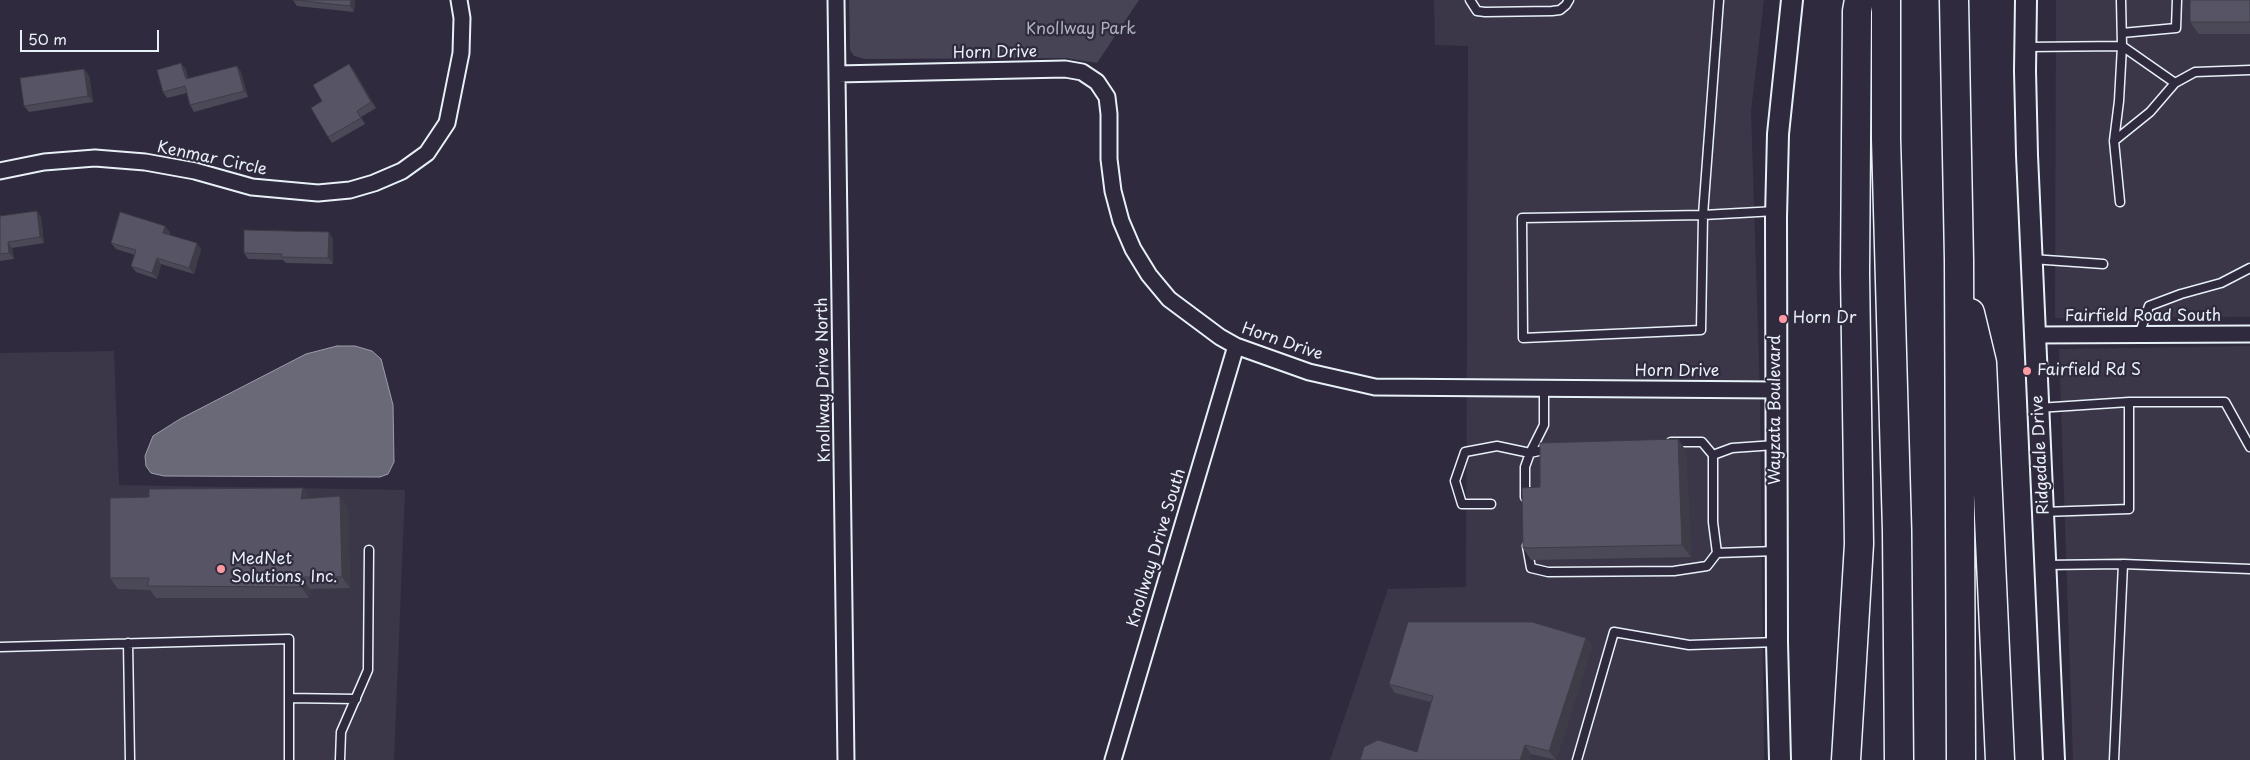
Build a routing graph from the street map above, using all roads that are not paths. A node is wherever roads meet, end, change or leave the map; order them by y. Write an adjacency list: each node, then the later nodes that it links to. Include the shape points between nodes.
1 (458, 0): 20 (street, Kenmar Circle, via 462,18 461,54 447,123 427,152 402,171 374,184 318,193 252,187 145,162 94,158)
2 (836, 0): 17 (street, Knollway Drive North)
3 (1470, 0): 4 (lane, via 1477,11 1486,12 1560,10)
4 (1569, 0)
5 (1719, 0): 23 (lane)
6 (1792, 0): 22 (street, Wayzata Boulevard, via 1778,134)
7 (1859, 0): 66 (highway, via 1854,273 1859,544)
8 (1886, 0): 46 (highway, via 1886,139)
9 (1954, 0): 25 (highway)
10 (2026, 0): 15 (street, Ridgedale Drive)
11 (2121, 0): 13 (lane)
12 (2176, 0): 13 (lane, via 2176,28)
13 (2122, 33): 14 (lane)
14 (2122, 46): 15 (lane); 18 (lane); 19 (lane)
15 (2025, 47): 24 (street, Ridgedale Drive)
16 (2250, 70): 18 (lane, via 2194,72)
17 (837, 74): 31 (street, Horn Drive, via 1065,69 1082,72 1097,82 1107,97 1113,191 1133,249 1169,298); 62 (street, Knollway Drive North)
18 (2175, 83): 19 (lane, via 2150,112)
19 (2114, 141): 21 (lane)
20 (0, 170)
21 (2120, 202)
22 (1776, 211): 23 (lane); 33 (street, Wayzata Boulevard)
23 (1703, 215): 23 (lane, via 1522,218 1523,338 1701,330)
24 (2032, 259): 26 (lane); 29 (street, Ridgedale Drive)
25 (1959, 260): 45 (highway); 71 (highway, via 1982,363)
26 (2103, 264)
27 (2250, 268): 30 (lane, via 2221,283 2149,306)
28 (2250, 334): 30 (street, Fairfield Road South)
29 (2035, 335): 30 (street, Fairfield Road South); 35 (street, Ridgedale Drive)
30 (2139, 335)
31 (1236, 346): 32 (street, Horn Drive, via 1310,372 1375,388); 63 (street, Knollway Drive South)
32 (1544, 390): 33 (street, Horn Drive); 40 (lane, via 1544,425)
33 (1775, 390): 37 (street, Wayzata Boulevard)
34 (2129, 402): 35 (lane); 38 (lane, via 2225,402); 44 (lane, via 2129,508)
35 (2038, 408): 44 (street, Ridgedale Drive)
36 (1664, 442): 41 (lane, via 1702,442)
37 (1775, 444): 41 (lane, via 1732,448); 49 (street, Wayzata Boulevard)
38 (2250, 447)
39 (1558, 448): 40 (lane)
40 (1530, 452): 42 (lane, via 1497,446 1465,452 1455,481 1462,504); 43 (lane, via 1525,467)
41 (1714, 455): 50 (lane, via 1713,522)
42 (1491, 504)
43 (1526, 509)
44 (2043, 512): 52 (street, Ridgedale Drive)
45 (1960, 517): 69 (highway); 70 (highway)
46 (1897, 531): 67 (highway); 68 (highway)
47 (1526, 540): 50 (lane, via 1531,568 1548,572 1674,572 1707,566)
48 (368, 550): 58 (lane, via 368,670)
49 (1776, 551): 50 (lane); 54 (street, Wayzata Boulevard)
50 (1717, 553)
51 (2123, 564): 52 (lane); 53 (lane); 73 (lane)
52 (2045, 566): 72 (street, Ridgedale Drive)
53 (2250, 569)
54 (1777, 642): 64 (lane, via 1689,645 1614,632); 65 (street, Wayzata Boulevard)
55 (128, 643): 56 (lane); 57 (lane, via 289,639); 59 (lane)
56 (0, 647)
57 (289, 698): 58 (lane); 60 (lane)
58 (356, 699): 61 (lane, via 341,732)
59 (130, 760)
60 (289, 760)
61 (340, 760)
62 (846, 760)
63 (1113, 760)
64 (1577, 760)
65 (1780, 760)
66 (1846, 760)
67 (1884, 760)
68 (1899, 760)
69 (1961, 760)
70 (1977, 760)
71 (2000, 760)
72 (2054, 760)
73 (2114, 760)

